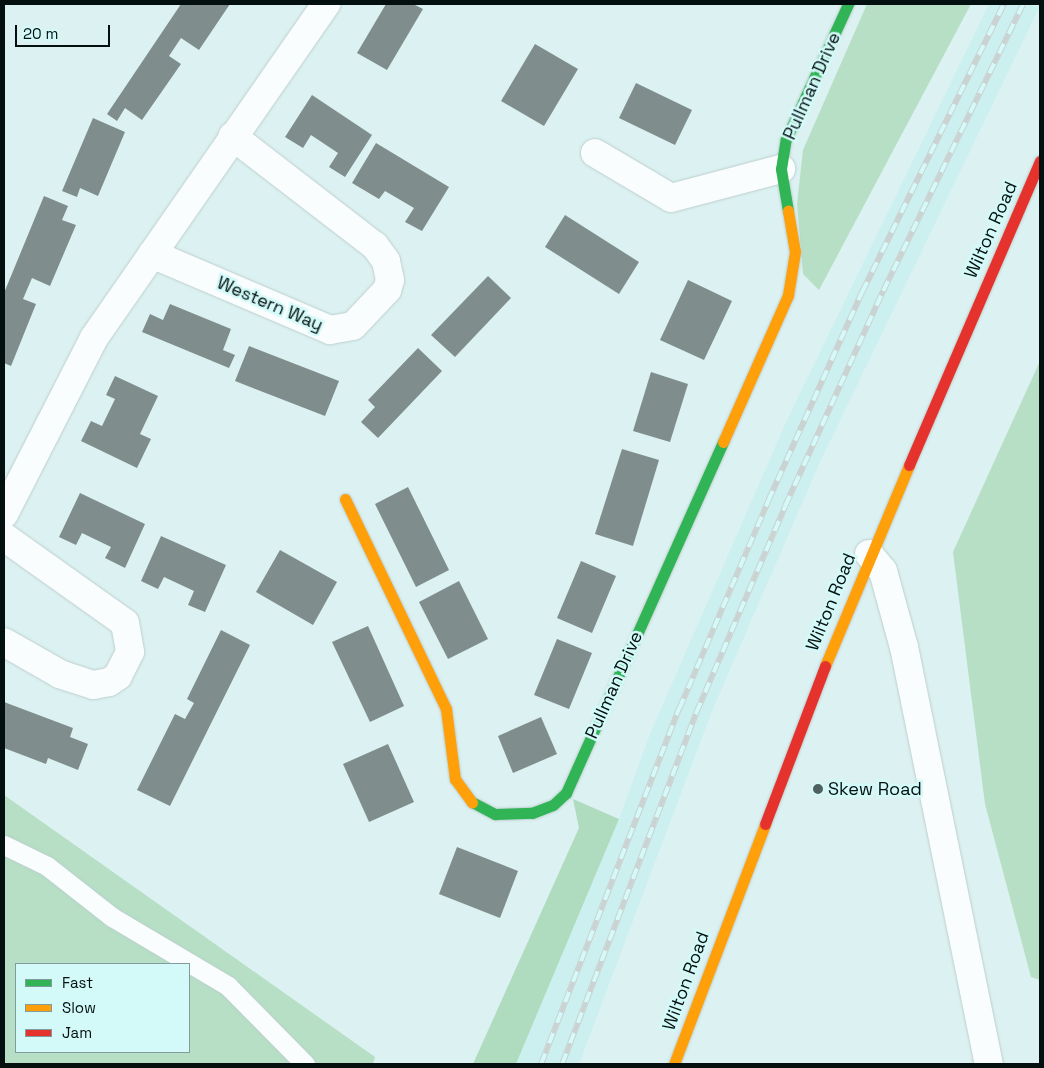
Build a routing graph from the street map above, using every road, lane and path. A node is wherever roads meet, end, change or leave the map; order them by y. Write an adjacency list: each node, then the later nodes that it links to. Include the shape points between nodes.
1 (326, 4): 3 (street)
2 (848, 4): 6 (main road, Pullman Drive, via 786,139)
3 (232, 136): 7 (street); 7 (street, Western Way, via 375,246 390,272 387,290 352,326 330,330)
4 (595, 152): 6 (street, via 670,198)
5 (1040, 161): 11 (main road, Wilton Road)
6 (781, 170): 8 (main road, Pullman Drive, via 796,252 788,295 570,785 553,806 532,813 495,814 478,808 460,787 450,761 446,709)
7 (152, 254): 9 (street, via 94,338)
8 (345, 499)
9 (4, 514)
10 (4, 537): 12 (street, via 125,623 130,652 118,676 94,685 60,674)
11 (869, 554): 15 (main road, Wilton Road); 16 (street, via 883,571 904,647)
12 (4, 642)
13 (4, 845): 14 (lane, via 47,866 112,917 221,981 262,1016)
14 (305, 1064)
15 (674, 1064)
16 (989, 1064)

